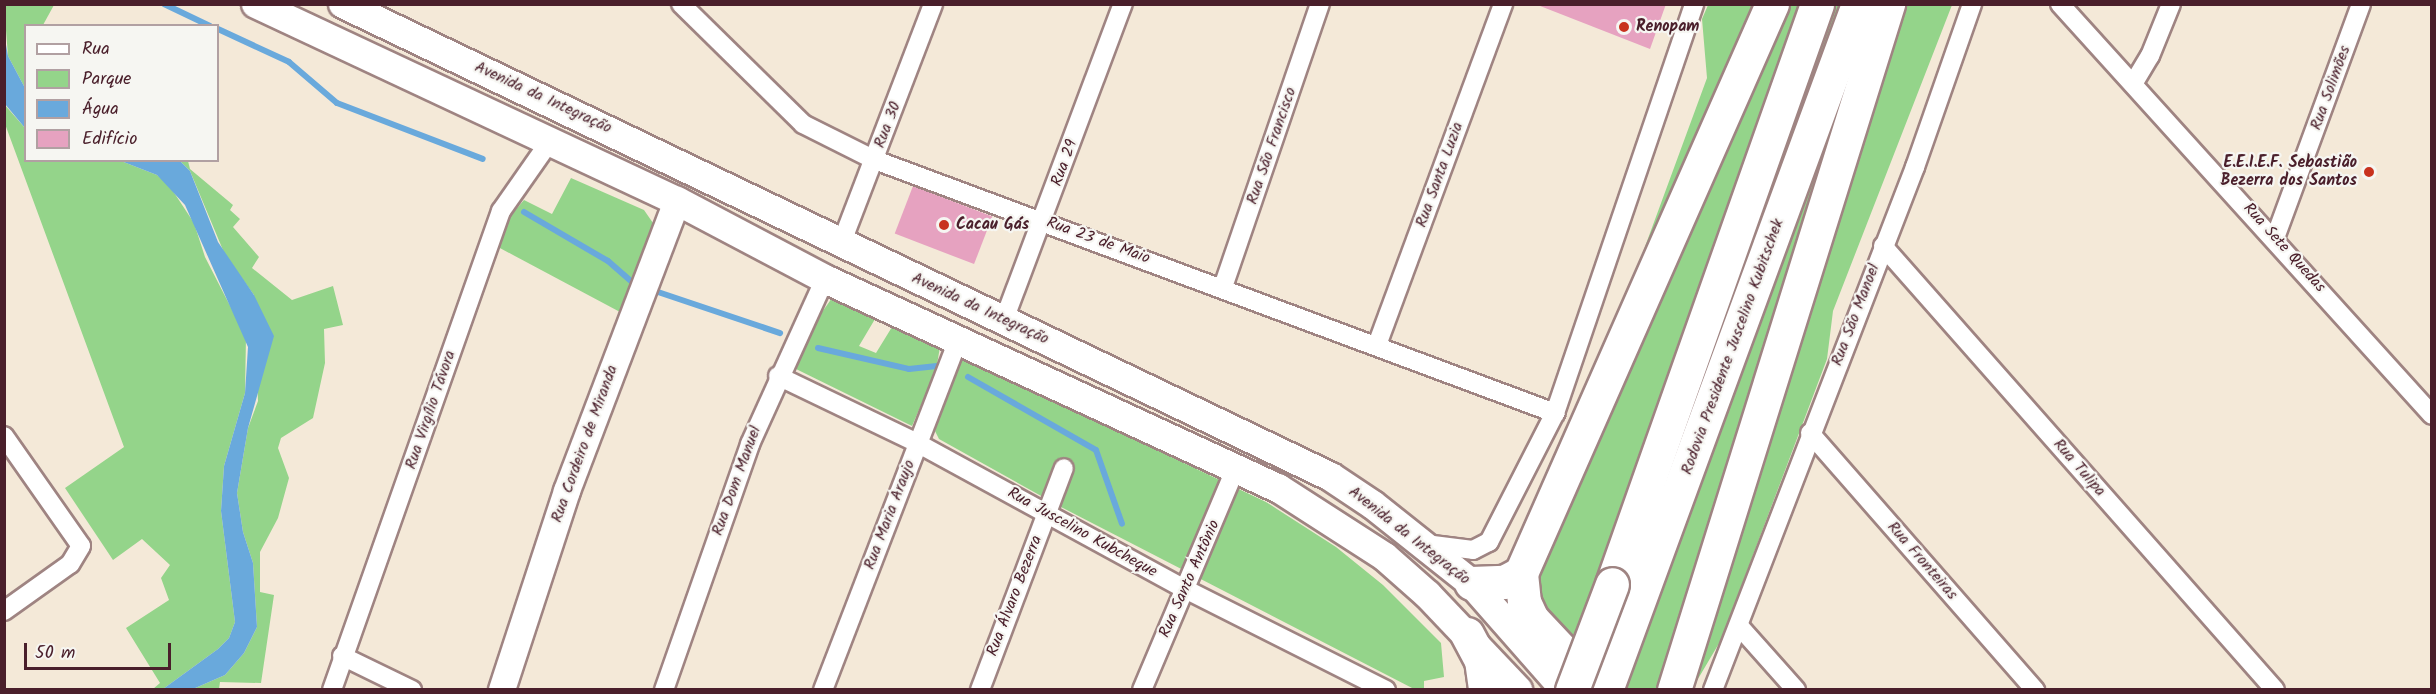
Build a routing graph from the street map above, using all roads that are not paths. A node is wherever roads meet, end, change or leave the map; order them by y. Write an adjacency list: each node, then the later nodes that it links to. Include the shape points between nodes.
1 (256, 4): 19 (main road, Avenida da Integração)
2 (343, 4): 18 (main road, Avenida da Integração)
3 (681, 4): 23 (street, Rua 23 de Maio, via 803,124)
4 (933, 4): 23 (street, Rua 30)
5 (1123, 4): 25 (street, Rua 29)
6 (1320, 4): 30 (street, Rua São Francisco)
7 (1503, 4): 33 (street, Rua Santa Luzia)
8 (1694, 4): 35 (street)
9 (1772, 4): 44 (highway)
10 (1817, 4): 62 (highway, Rodovia Presidente Juscelino Kubitschek, bridge)
11 (1858, 4): 64 (highway, Rodovia Presidente Juscelino Kubitschek)
12 (1888, 4): 65 (highway)
13 (1972, 4): 28 (street, Rua São Manoel)
14 (2060, 4): 17 (street, Rua Sete Quedas)
15 (2171, 4): 17 (street, via 2150,56)
16 (2361, 4): 26 (street, Rua Solimões)
17 (2133, 84): 26 (street, Rua Sete Quedas)
18 (517, 86): 19 (main road); 20 (main road, Avenida da Integração)
19 (500, 118): 21 (main road, Avenida da Integração)
20 (608, 128): 22 (main road); 27 (main road, Avenida da Integração)
21 (550, 141): 22 (main road, Avenida da Integração); 50 (street, Rua Virgílio Távora, via 501,211)
22 (590, 160): 24 (main road, Avenida da Integração)
23 (875, 160): 25 (street, Rua 23 de Maio); 27 (street, Rua 30)
24 (677, 201): 29 (main road, Avenida da Integração); 53 (street, Rua Cordeiro de Miranda, via 567,491)
25 (1044, 222): 30 (street, Rua 23 de Maio); 31 (street, Rua 29)
26 (2276, 238): 36 (street, Rua Sete Quedas)
27 (841, 244): 31 (main road, Avenida da Integração)
28 (1883, 246): 37 (street, Rua São Manoel); 69 (street, Rua Tulipa)
29 (825, 279): 32 (main road, Avenida da Integração); 34 (street, Rua Dom Manuel)
30 (1223, 287): 33 (street, Rua 23 de Maio)
31 (1004, 320): 43 (main road, Avenida da Integração, via 1331,477)
32 (958, 341): 39 (street, Rua Maria Araujo); 41 (main road, Avenida da Integração)
33 (1377, 345): 35 (street, Rua 23 de Maio)
34 (778, 376): 39 (street, Rua Juscelino Kubcheque); 54 (street, Rua Dom Manuel, via 750,444)
35 (1555, 413): 43 (street, via 1489,542 1473,550)
36 (2432, 415)
37 (1810, 433): 48 (street, Rua São Manoel); 68 (street, Rua Fronteiras)
38 (4, 436): 47 (street, via 74,530 81,546 77,558)
39 (917, 443): 42 (street, Rua Juscelino Kubcheque); 55 (street, Rua Maria Araujo)
40 (1064, 468): 42 (street, Rua Álvaro Bezerra)
41 (1236, 468): 46 (street, Rua Santo Antônio); 49 (main road, Avenida da Integração, via 1278,488 1356,535 1428,595)
42 (1046, 514): 46 (street, Rua Juscelino Kubcheque); 56 (street, Rua Álvaro Bezerra)
43 (1425, 544): 45 (main road, Avenida da Integração)
44 (1521, 573): 45 (highway, via 1504,582); 63 (highway, via 1524,602 1532,619)
45 (1471, 583): 61 (main road, Avenida da Integração)
46 (1185, 589): 57 (street, Rua Santo Antônio); 58 (street, Rua Juscelino Kubcheque)
47 (4, 611)
48 (1739, 626): 66 (street, Rua São Manoel); 67 (street)
49 (1467, 634): 59 (highway, via 1481,660); 60 (main road, Avenida da Integração)
50 (342, 656): 51 (street, Rua Virgílio Távora); 52 (street)
51 (332, 690)
52 (412, 690)
53 (502, 690)
54 (664, 690)
55 (823, 690)
56 (980, 690)
57 (1142, 690)
58 (1386, 690)
59 (1485, 690)
60 (1518, 690)
61 (1565, 690)
62 (1572, 690)
63 (1599, 690)
64 (1606, 690)
65 (1674, 690)
66 (1713, 690)
67 (1796, 690)
68 (2035, 690)
69 (2275, 690)

